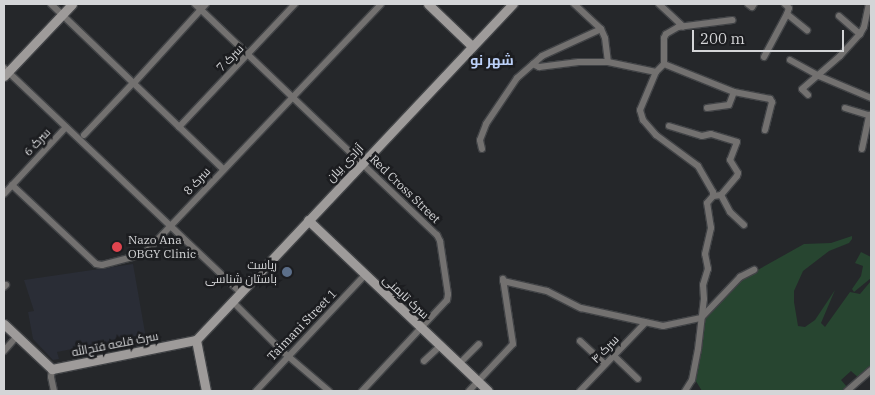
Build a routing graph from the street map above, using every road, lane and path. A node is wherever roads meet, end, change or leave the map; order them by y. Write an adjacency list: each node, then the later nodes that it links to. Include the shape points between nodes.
1 (51, 4): 14 (street)
2 (72, 4): 14 (main road)
3 (195, 4): 13 (street, Red Cross Street)
4 (206, 4): 13 (street)
5 (296, 4): 23 (street, سرک 7)
6 (381, 4): 35 (street, سرک 8)
7 (428, 4): 22 (main road)
8 (512, 4): 22 (main road, آزادی بیان)
9 (574, 4): 19 (street)
10 (659, 4): 18 (street)
11 (785, 4): 15 (street, via 789,8)
12 (869, 4): 21 (street)
13 (201, 9): 23 (street, Red Cross Street); 32 (street)
14 (62, 14): 29 (main road); 32 (street)
15 (788, 14): 20 (street); 24 (street)
16 (839, 16): 21 (street)
17 (732, 20): 18 (street)
18 (683, 26): 28 (street, via 675,28 664,38)
19 (601, 29): 26 (street); 27 (street, via 542,56)
20 (807, 30)
21 (860, 34): 31 (street)
22 (472, 46): 47 (main road, آزادی بیان)
23 (248, 56): 35 (street, Red Cross Street); 42 (street, سرک 7)
24 (764, 56)
25 (790, 60): 31 (street)
26 (608, 62): 27 (street, via 539,67); 30 (street)
27 (533, 64): 45 (street, via 511,85 486,124 480,140)
28 (664, 64): 30 (street); 33 (street)
29 (5, 72): 41 (street)
30 (656, 72): 52 (street, via 640,115 656,136 698,166)
31 (819, 76): 34 (street, via 802,88); 36 (street)
32 (133, 83): 42 (street); 44 (street)
33 (734, 92): 37 (street, via 729,105); 43 (street, via 772,100)
34 (808, 95)
35 (292, 98): 47 (street, Red Cross Street); 48 (street, سرک 8)
36 (871, 98)
37 (707, 108)
38 (845, 108): 39 (street)
39 (870, 115): 46 (street)
40 (669, 126): 51 (street, via 737,142 730,160 738,174)
41 (66, 127): 49 (street, سرک 6); 55 (street)
42 (179, 127): 48 (street)
43 (764, 130)
44 (84, 135)
45 (482, 149)
46 (862, 149)
47 (362, 163): 53 (main road, آزادی بیان); 63 (street, Red Cross Street, via 440,241 447,300)
48 (223, 169): 55 (street, سرک 8)
49 (12, 185): 50 (street, سرک 6); 55 (street, سرک 8, via 99,265 144,254)
50 (4, 194)
51 (721, 195): 52 (street); 54 (street, via 730,212)
52 (713, 196): 60 (street, via 707,202 711,228 705,251 708,268 703,285)
53 (308, 220): 57 (main road, سرک تایمنی); 58 (main road, آزادی بیان)
54 (744, 225)
55 (171, 226): 58 (street)
56 (754, 270): 60 (street, via 740,277)
57 (366, 275): 63 (main road, سرک تایمنی); 70 (street, Taimani Street 1)
58 (240, 292): 59 (main road, آزادی بیان)
59 (232, 301): 65 (main road, آزادی بیان); 70 (street)
60 (701, 318): 61 (street, via 663,326); 87 (street, via 692,380)
61 (646, 322): 71 (street, سرک ۴); 78 (street, via 581,308 547,291 503,280 513,344)
62 (4, 324): 64 (main road)
63 (421, 328): 68 (main road, سرک تایمنی); 83 (street, Red Cross Street)
64 (17, 336): 69 (street); 75 (main road)
65 (196, 340): 75 (main road, سرک قلعه فتح‌الله); 80 (main road)
66 (580, 341): 74 (street)
67 (479, 344): 73 (street)
68 (440, 346): 72 (street); 73 (main road, سرک تایمنی)
69 (4, 351)
70 (288, 356): 81 (street, Taimani Street 1); 82 (street)
71 (614, 356): 74 (street, سرک ۴); 77 (street)
72 (424, 362)
73 (459, 364): 78 (main road, سرک تایمنی)
74 (605, 364): 86 (street, سرک ۴)
75 (52, 369): 79 (street)
76 (871, 370): 88 (street)
77 (638, 379)
78 (478, 382): 84 (street); 85 (main road, سرک تایمنی)
79 (54, 391)
80 (206, 391)
81 (256, 391)
82 (329, 391)
83 (362, 391)
84 (469, 391)
85 (488, 391)
86 (580, 391)
87 (685, 391)
88 (847, 391)

